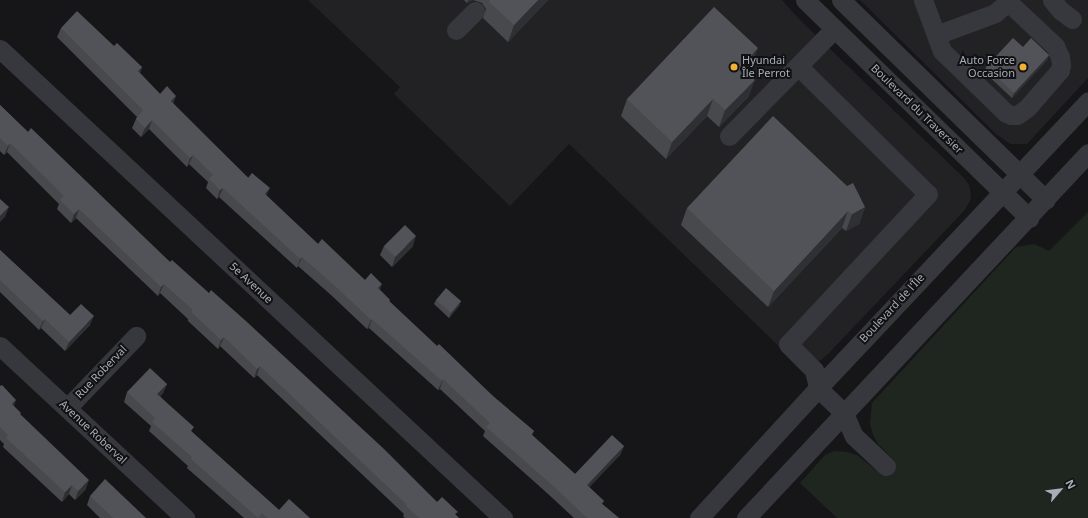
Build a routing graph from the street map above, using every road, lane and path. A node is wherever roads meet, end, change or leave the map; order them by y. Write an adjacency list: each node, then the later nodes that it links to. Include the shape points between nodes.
1 (805, 0): 8 (street, Boulevard du Traversier)
2 (923, 0): 10 (street)
3 (1052, 0): 7 (street)
4 (1007, 1): 10 (street, via 995,13); 10 (street, via 1055,46 1061,65 1060,70 1027,108 1017,115 1006,113 942,51)
5 (850, 3): 16 (street)
6 (475, 11): 9 (street)
7 (1072, 19)
8 (834, 29): 12 (street); 17 (street, Boulevard du Traversier)
9 (456, 30)
10 (936, 35)
11 (0, 49): 27 (street, 5e Avenue)
12 (798, 66): 14 (street); 22 (street, via 928,194 788,344 814,370)
13 (1088, 101): 16 (street, Boulevard de l'Île)
14 (729, 136)
15 (1088, 153): 18 (street)
16 (1019, 174): 17 (street, Boulevard de l'Île); 18 (street)
17 (1002, 192): 19 (street, Boulevard du Traversier); 22 (street, Boulevard de l'Île)
18 (1046, 200): 19 (street)
19 (1029, 218): 24 (street)
20 (136, 336): 23 (street, Rue Roberval)
21 (0, 346): 23 (street, Avenue Roberval)
22 (818, 388): 24 (street); 28 (street, Boulevard de l'Île)
23 (66, 408): 26 (street, Avenue Roberval)
24 (844, 413): 25 (street, via 854,436); 29 (street)
25 (886, 466)
26 (185, 518)
27 (503, 518)
28 (699, 518)
29 (746, 518)

